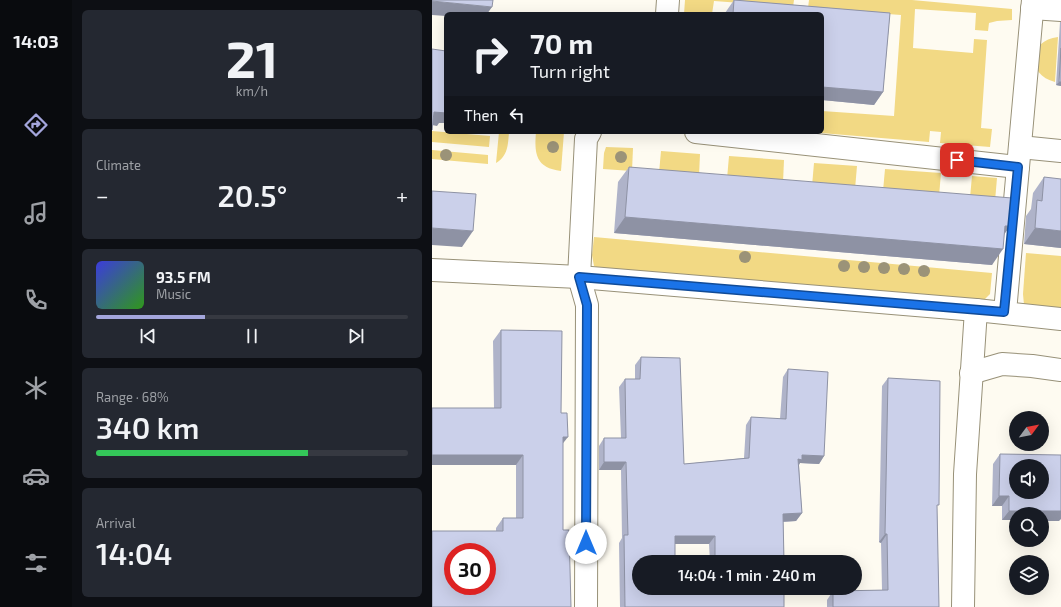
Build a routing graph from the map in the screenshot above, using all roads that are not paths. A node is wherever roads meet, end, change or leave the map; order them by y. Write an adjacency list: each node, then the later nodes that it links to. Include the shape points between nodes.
1 (668, 0): 4 (street)
2 (1032, 4): 3 (street); 8 (street)
3 (1061, 10)
4 (667, 12)
5 (589, 134): 10 (street, via 586,139)
6 (722, 134): 8 (street)
7 (1061, 151): 8 (street)
8 (1019, 157): 12 (street)
9 (432, 270): 10 (street)
10 (579, 277): 11 (street); 16 (street, via 587,305)
11 (976, 310): 12 (street); 15 (street)
12 (1004, 312): 13 (street)
13 (1061, 320)
14 (1061, 370): 15 (street, via 1002,364)
15 (971, 374): 17 (street, via 965,474)
16 (586, 607)
17 (964, 607)

